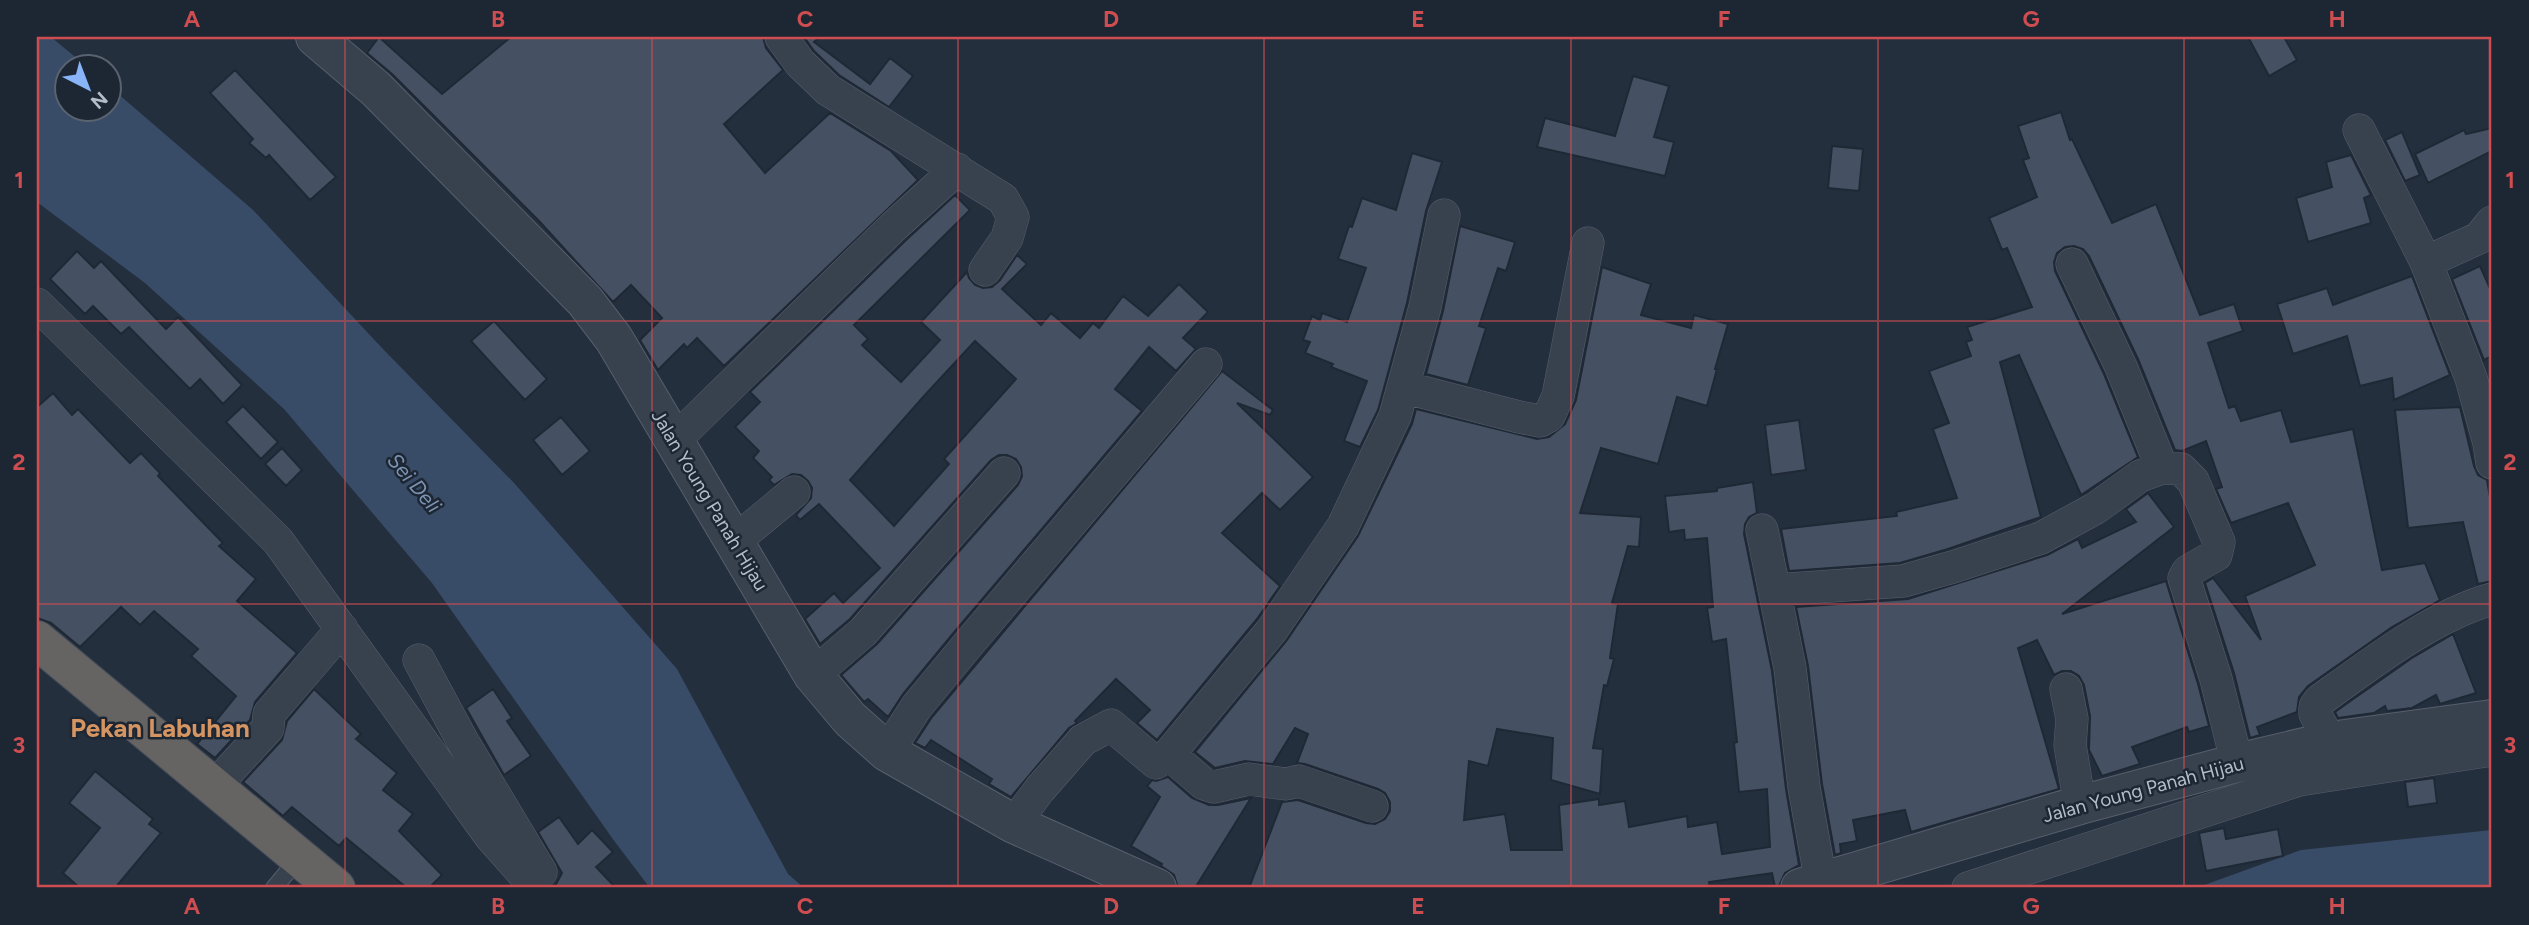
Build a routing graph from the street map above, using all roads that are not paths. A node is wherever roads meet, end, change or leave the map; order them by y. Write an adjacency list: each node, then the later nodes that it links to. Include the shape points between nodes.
1 (781, 37): 4 (street, via 828,90)
2 (329, 41): 14 (street, Jalan Young Panah Hijau, via 585,300)
3 (2359, 130): 8 (street)
4 (957, 169): 10 (street, via 1003,199 1013,217 1007,238); 14 (street)
5 (1444, 215): 13 (street)
6 (2492, 222): 8 (street, via 2479,238)
7 (1588, 243): 13 (street, via 1558,396 1549,416 1540,421 1519,417)
8 (2427, 262): 15 (street, via 2471,378)
9 (2072, 264): 16 (street)
10 (985, 270)
11 (37, 304): 23 (street, via 278,541)
12 (1206, 364): 31 (street, via 917,706)
13 (1403, 387): 32 (street, via 1395,416 1343,526 1272,630)
14 (675, 440): 20 (street, Jalan Young Panah Hijau)
15 (2492, 463)
16 (2162, 468): 21 (street, via 2140,476 2096,508 2041,538 1953,567 1903,581); 33 (street, via 2181,470 2193,481 2219,542 2216,555 2184,578)
17 (1004, 473): 26 (street, via 863,632)
18 (794, 492): 20 (street)
19 (1762, 530): 21 (street)
20 (735, 541): 26 (street, Jalan Young Panah Hijau)
21 (1774, 590): 39 (street, via 1790,668)
22 (2492, 598): 29 (street, via 2464,607 2319,701 2315,714)
23 (342, 629): 34 (street, via 270,714 268,728); 42 (street, via 490,836)
24 (39, 646): 34 (highway)
25 (419, 660): 43 (street)
26 (813, 675): 31 (street, Jalan Young Panah Hijau, via 850,719)
27 (2066, 689): 35 (street)
28 (2492, 719): 29 (street, Jalan Young Panah Hijau)
29 (2330, 741): 33 (street, Jalan Young Panah Hijau)
30 (2492, 750): 45 (street, via 2299,780)
31 (887, 752): 37 (street, Jalan Young Panah Hijau)
32 (1169, 754): 36 (street, via 1214,787 1249,779 1286,784 1299,781); 37 (street, via 1156,763 1111,725 1083,740)
33 (2237, 763): 35 (street, Jalan Young Panah Hijau)
34 (214, 786): 38 (highway)
35 (2080, 805): 39 (street, Jalan Young Panah Hijau)
36 (1372, 806)
37 (1014, 824): 44 (street, Jalan Young Panah Hijau)
38 (299, 858): 40 (lane); 41 (highway)
39 (1811, 885)
40 (274, 888)
41 (336, 888)
42 (536, 888)
43 (551, 888)
44 (1157, 888)
45 (1968, 888)

